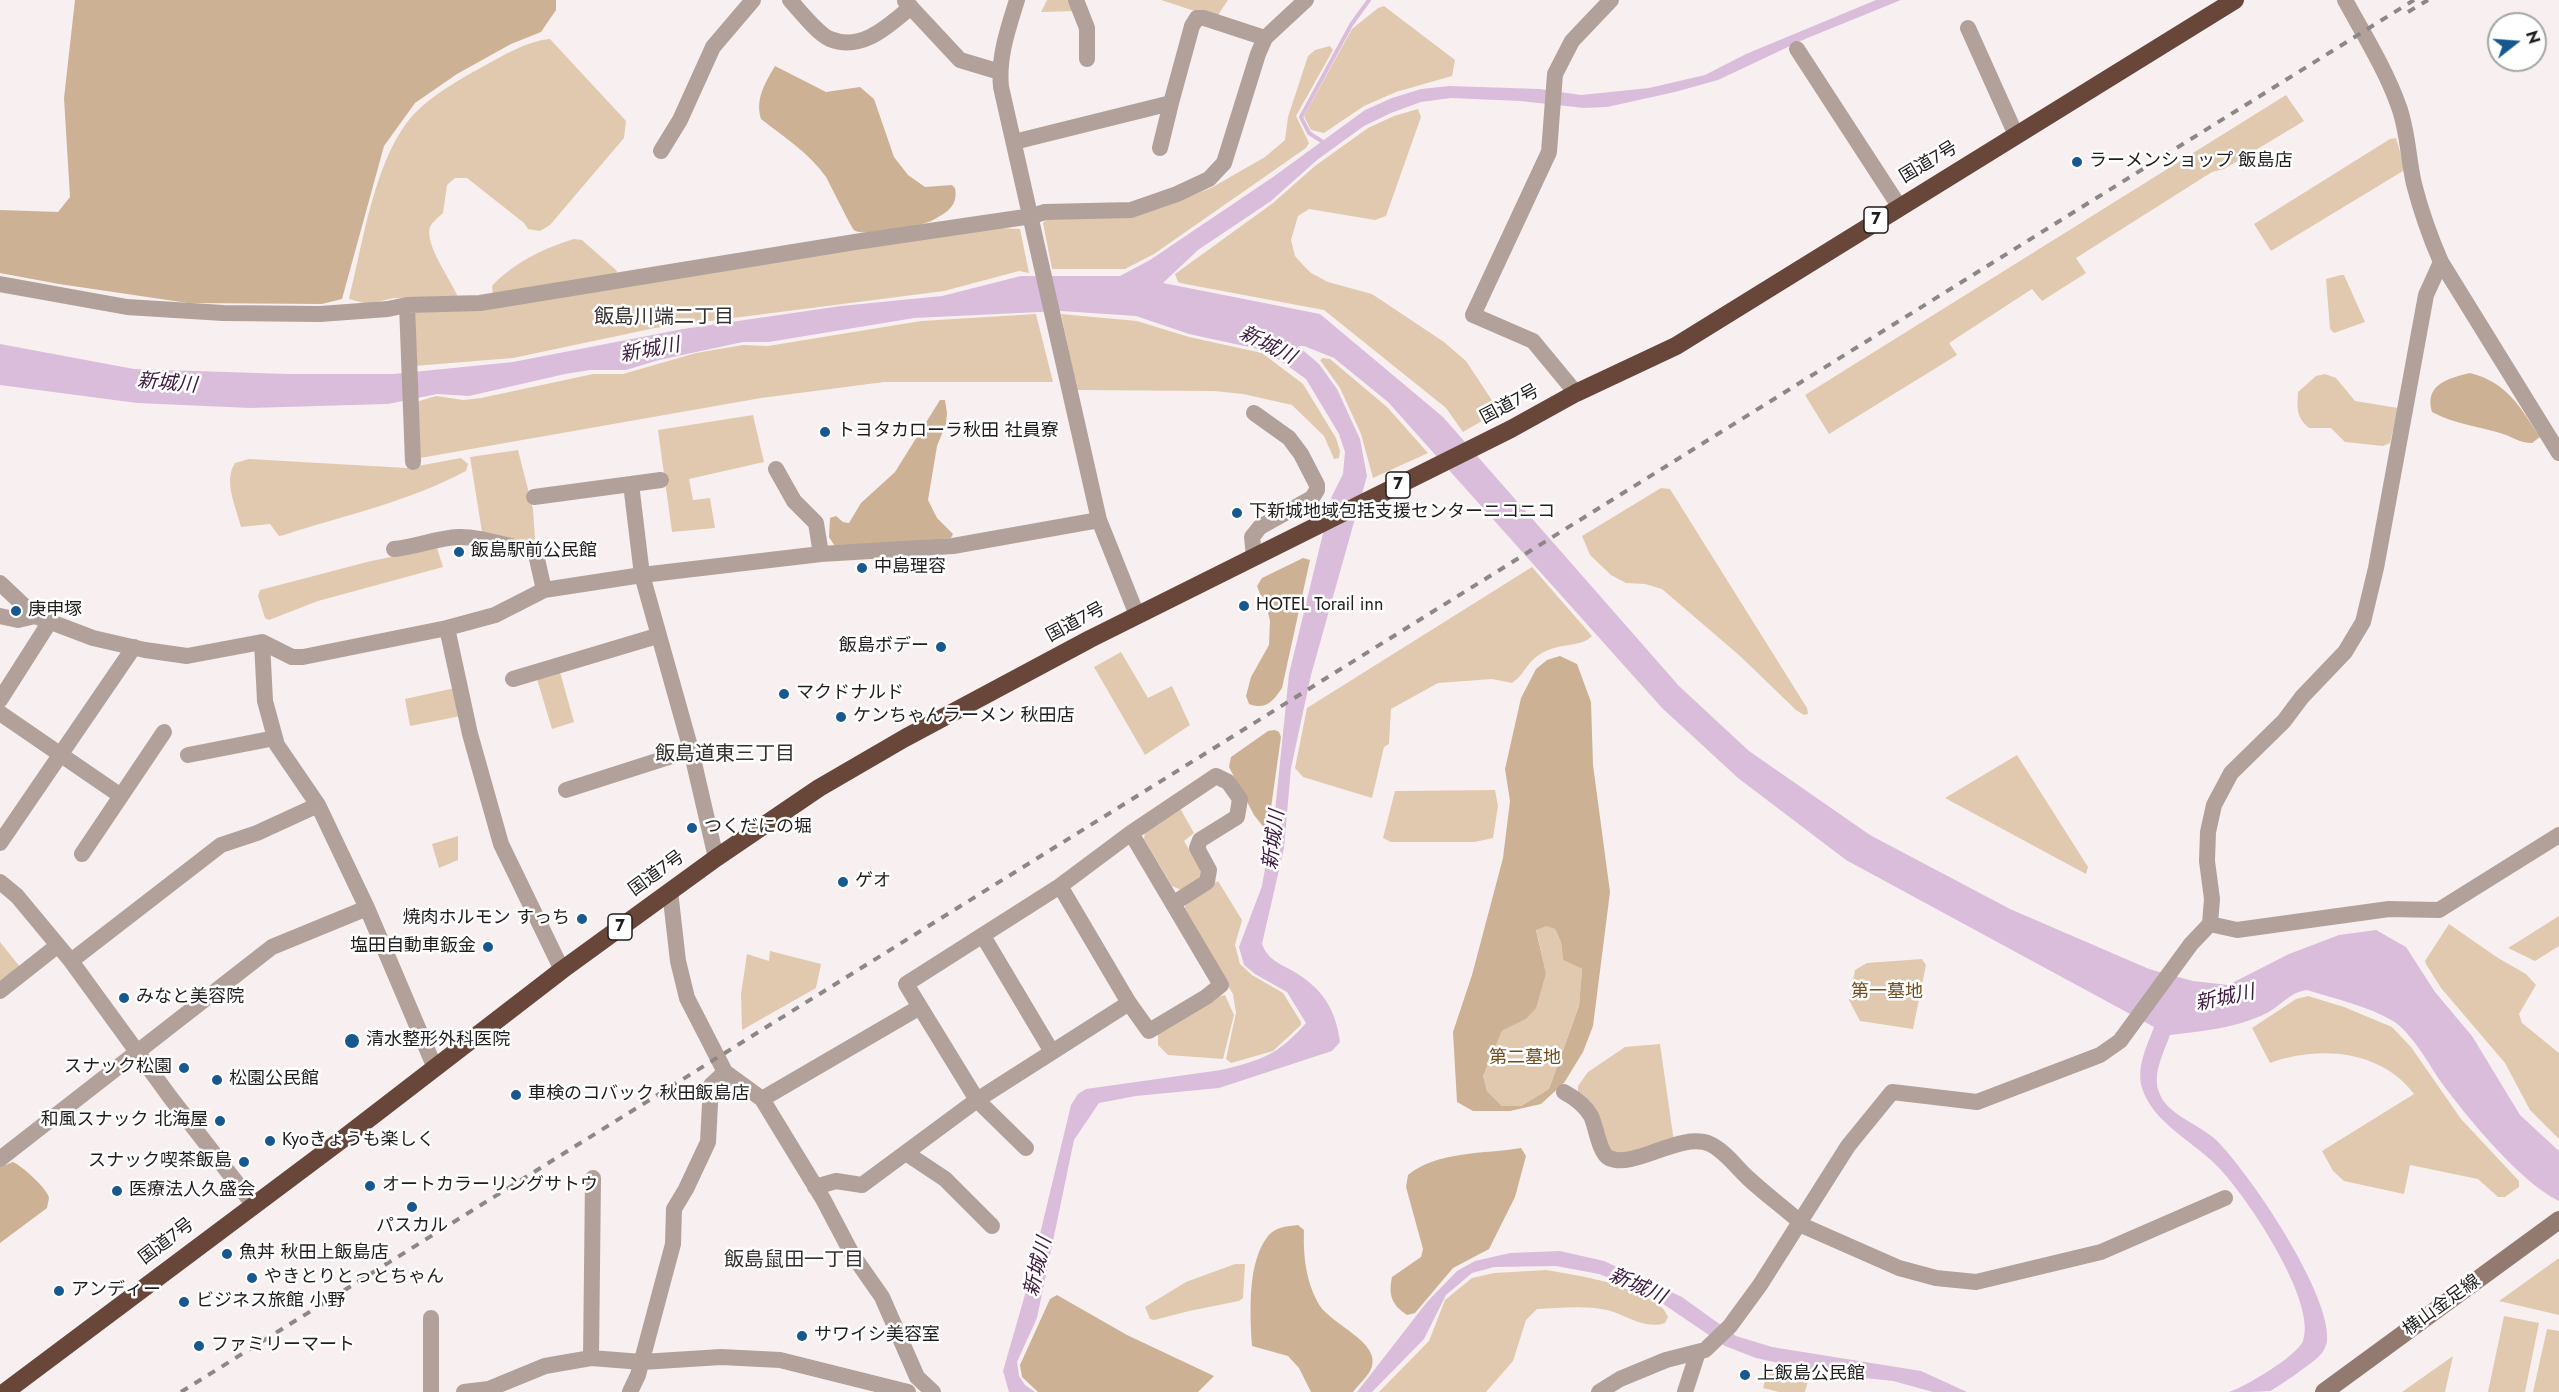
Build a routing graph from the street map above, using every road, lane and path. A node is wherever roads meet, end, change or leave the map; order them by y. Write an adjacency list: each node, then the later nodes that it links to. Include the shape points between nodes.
1 (753, 0): 19 (street, via 713,47 680,120)
2 (790, 0): 9 (street, via 828,38 849,43 880,32)
3 (1017, 0): 14 (street, via 1004,42)
4 (1076, 0): 13 (street, via 1087,28)
5 (1306, 0): 11 (street)
6 (1611, 0): 25 (street, via 1572,41 1555,75 1549,152 1473,315 1533,340)
7 (2235, 0): 16 (highway, 国道7号 / 7)
8 (2345, 0): 22 (street, via 2388,78 2400,109 2414,182)
9 (908, 4): 14 (street, via 960,60)
10 (1968, 28): 16 (street)
11 (1265, 38): 15 (street, via 1197,18); 21 (street, via 1224,163 1209,179 1131,210 1045,212)
12 (1797, 50): 20 (street)
13 (1087, 58)
14 (1000, 72): 17 (street)
15 (1171, 103): 17 (street); 18 (street)
16 (2016, 135): 20 (highway, 国道7号 / 7)
17 (1014, 142): 21 (street)
18 (1160, 148)
19 (661, 151)
20 (1899, 206): 25 (highway, 国道7号 / 7, via 1676,346)
21 (1032, 216): 24 (street, via 480,303); 33 (street)
22 (2441, 262): 27 (street); 68 (street, via 2426,295 2363,622 2345,652 2231,773 2214,805 2206,861 2212,899)
23 (0, 284): 24 (street, via 127,308 223,313)
24 (406, 311): 28 (street)
25 (1576, 393): 36 (highway, 国道7号 / 7)
26 (1254, 413): 36 (street, via 1288,438 1317,485 1312,498 1260,527 1252,537)
27 (2559, 453)
28 (413, 462)
29 (776, 469): 35 (street, via 794,501 816,523)
30 (661, 480): 31 (street)
31 (631, 484): 32 (street); 37 (street)
32 (534, 497)
33 (1099, 520): 35 (street, via 953,546); 40 (street)
34 (394, 549): 39 (street, via 457,537 535,550)
35 (821, 554): 37 (street)
36 (1254, 556): 40 (highway, 国道7号 / 7)
37 (642, 575): 39 (street); 44 (street)
38 (0, 583): 42 (street)
39 (544, 590): 43 (street, via 495,615)
40 (1137, 615): 62 (highway, 国道7号 / 7, via 905,738 819,788)
41 (0, 616): 42 (street)
42 (42, 619): 46 (street, via 93,638); 48 (street)
43 (447, 628): 45 (street, via 303,657 292,657); 72 (street, via 470,734 501,844)
44 (657, 636): 47 (street); 52 (street)
45 (262, 642): 46 (street, via 187,656); 51 (street, via 265,700)
46 (134, 647): 53 (street)
47 (513, 679)
48 (0, 700)
49 (0, 713): 53 (street)
50 (164, 732): 56 (street)
51 (275, 738): 54 (street); 57 (street)
52 (692, 750): 55 (street); 62 (street)
53 (61, 754): 56 (street); 60 (street)
54 (188, 755)
55 (566, 790)
56 (121, 796): 61 (street)
57 (318, 805): 67 (street); 71 (street, via 221,845)
58 (1131, 833): 64 (street); 66 (street); 66 (street, via 1216,776 1228,782 1240,799 1237,817 1200,840 1197,848 1209,870 1207,882)
59 (2559, 835): 68 (street, via 2439,910 2389,909 2236,930)
60 (0, 843)
61 (82, 854)
62 (716, 858): 65 (highway, 国道7号 / 7)
63 (0, 882): 70 (street, via 17,896)
64 (1060, 886): 69 (street); 74 (street)
65 (670, 891): 72 (highway, 国道7号 / 7); 79 (street, via 678,961 687,998)
66 (1174, 903): 74 (street, via 1221,985 1149,1031)
67 (368, 908): 76 (street, via 272,947); 78 (street)
68 (2210, 924): 90 (street, via 2120,1041 2100,1055 1977,1102 1892,1092 1848,1146)
69 (983, 936): 75 (street, via 906,984); 77 (street)
70 (57, 946): 71 (street); 73 (street)
71 (71, 961): 76 (street)
72 (562, 970): 78 (highway, 国道7号 / 7)
73 (0, 991)
74 (1129, 1003): 77 (street)
75 (920, 1007): 81 (street); 82 (street)
76 (138, 1052): 85 (street); 89 (street)
77 (1052, 1052): 82 (street)
78 (435, 1068): 89 (highway, 国道7号 / 7)
79 (725, 1072): 81 (street); 96 (street, via 711,1085 708,1142 674,1209 674,1244)
80 (1564, 1092): 90 (street, via 1590,1116 1602,1150 1609,1158 1623,1160 1684,1142 1709,1143)
81 (762, 1099): 87 (street)
82 (977, 1100): 83 (street); 84 (street)
83 (1026, 1148)
84 (906, 1152): 87 (street, via 862,1185 836,1181); 92 (street, via 945,1179)
85 (0, 1159)
86 (593, 1178): 95 (street)
87 (815, 1187): 102 (street, via 882,1298 916,1377)
88 (2225, 1198): 90 (street, via 2102,1252 1976,1282 1936,1278 1899,1268)
89 (253, 1204): 97 (highway, 国道7号 / 7)
90 (1799, 1223): 94 (street, via 1730,1326)
91 (2555, 1223): 105 (street, 横山金足線)
92 (992, 1226)
93 (431, 1318): 98 (street)
94 (1702, 1351): 103 (street, via 1666,1359); 104 (street)
95 (591, 1358): 96 (street); 99 (street, via 545,1366 489,1389)
96 (642, 1362): 100 (street); 101 (street, via 722,1357 780,1360)
97 (5, 1392)
98 (431, 1392)
99 (464, 1392)
100 (630, 1392)
101 (908, 1392)
102 (933, 1392)
103 (1599, 1392)
104 (1685, 1392)
105 (2324, 1392)

